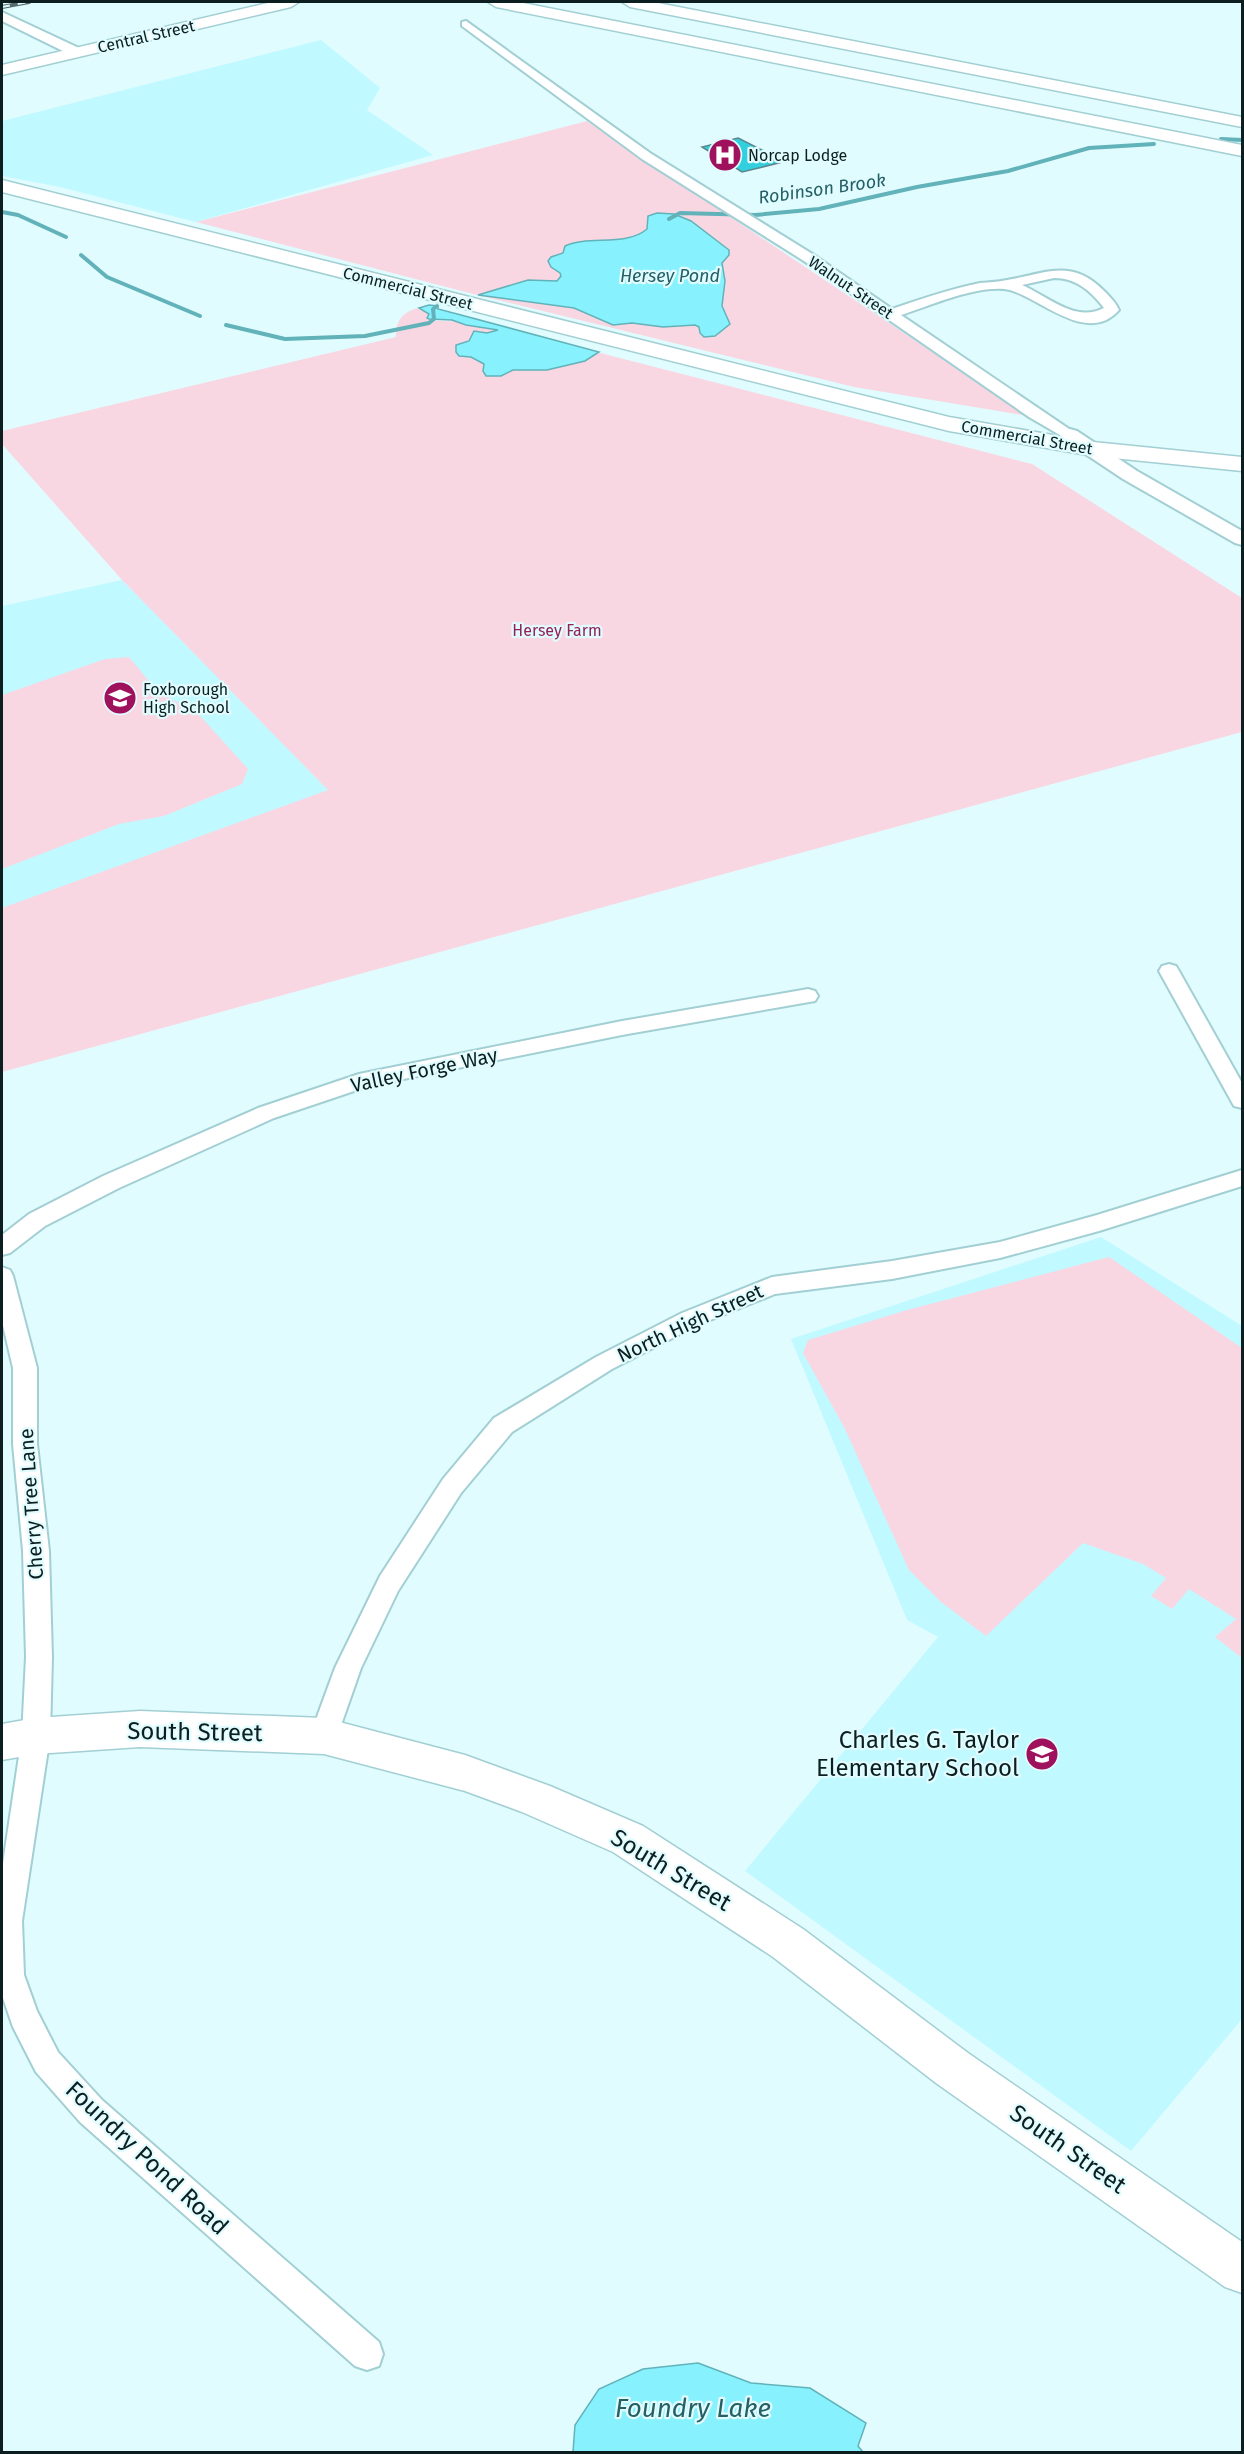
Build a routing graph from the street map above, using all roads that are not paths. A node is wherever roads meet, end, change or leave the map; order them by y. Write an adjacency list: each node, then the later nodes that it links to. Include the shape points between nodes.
1 (291, 2): 6 (main road, Central Street)
2 (496, 2): 9 (main road)
3 (630, 2): 8 (main road)
4 (2, 15): 6 (street)
5 (466, 24): 12 (street, Walnut Street, via 646,156)
6 (76, 52): 7 (main road, Central Street)
7 (2, 69)
8 (1242, 122)
9 (1242, 151)
10 (2, 186): 13 (main road, Commercial Street)
11 (1005, 285): 11 (street, via 1072,275 1112,310 1098,316 1073,316 1052,309 1028,292); 12 (street)
12 (891, 314): 14 (street, Walnut Street)
13 (815, 390): 14 (main road, Commercial Street); 15 (main road, Commercial Street, via 949,424)
14 (1070, 435): 15 (street, Walnut Street); 16 (main road, Commercial Street)
15 (1094, 449): 17 (main road, Commercial Street); 18 (street, Walnut Street, via 1130,475)
16 (1242, 450)
17 (1242, 464)
18 (1242, 539)
19 (1169, 971): 21 (street)
20 (808, 996): 23 (street, Valley Forge Way, via 366,1079 266,1113 111,1182 37,1220)
21 (1242, 1101)
22 (1242, 1178): 25 (street, North High Street, via 1000,1250 772,1286 690,1319 604,1363 503,1425 452,1486 389,1584 348,1668)
23 (2, 1248)
24 (2, 1276): 26 (street, Cherry Tree Lane, via 25,1368 25,1444 37,1575 39,1657)
25 (324, 1736): 26 (main road, South Street, via 140,1729); 27 (main road, South Street, via 465,1773 628,1839 788,1943 952,2068)
26 (19, 1739): 28 (street, Foundry Pond Road, via 8,1921 9,1975 24,2017 47,2062 91,2111)
27 (1242, 2270)
28 (367, 2354)

